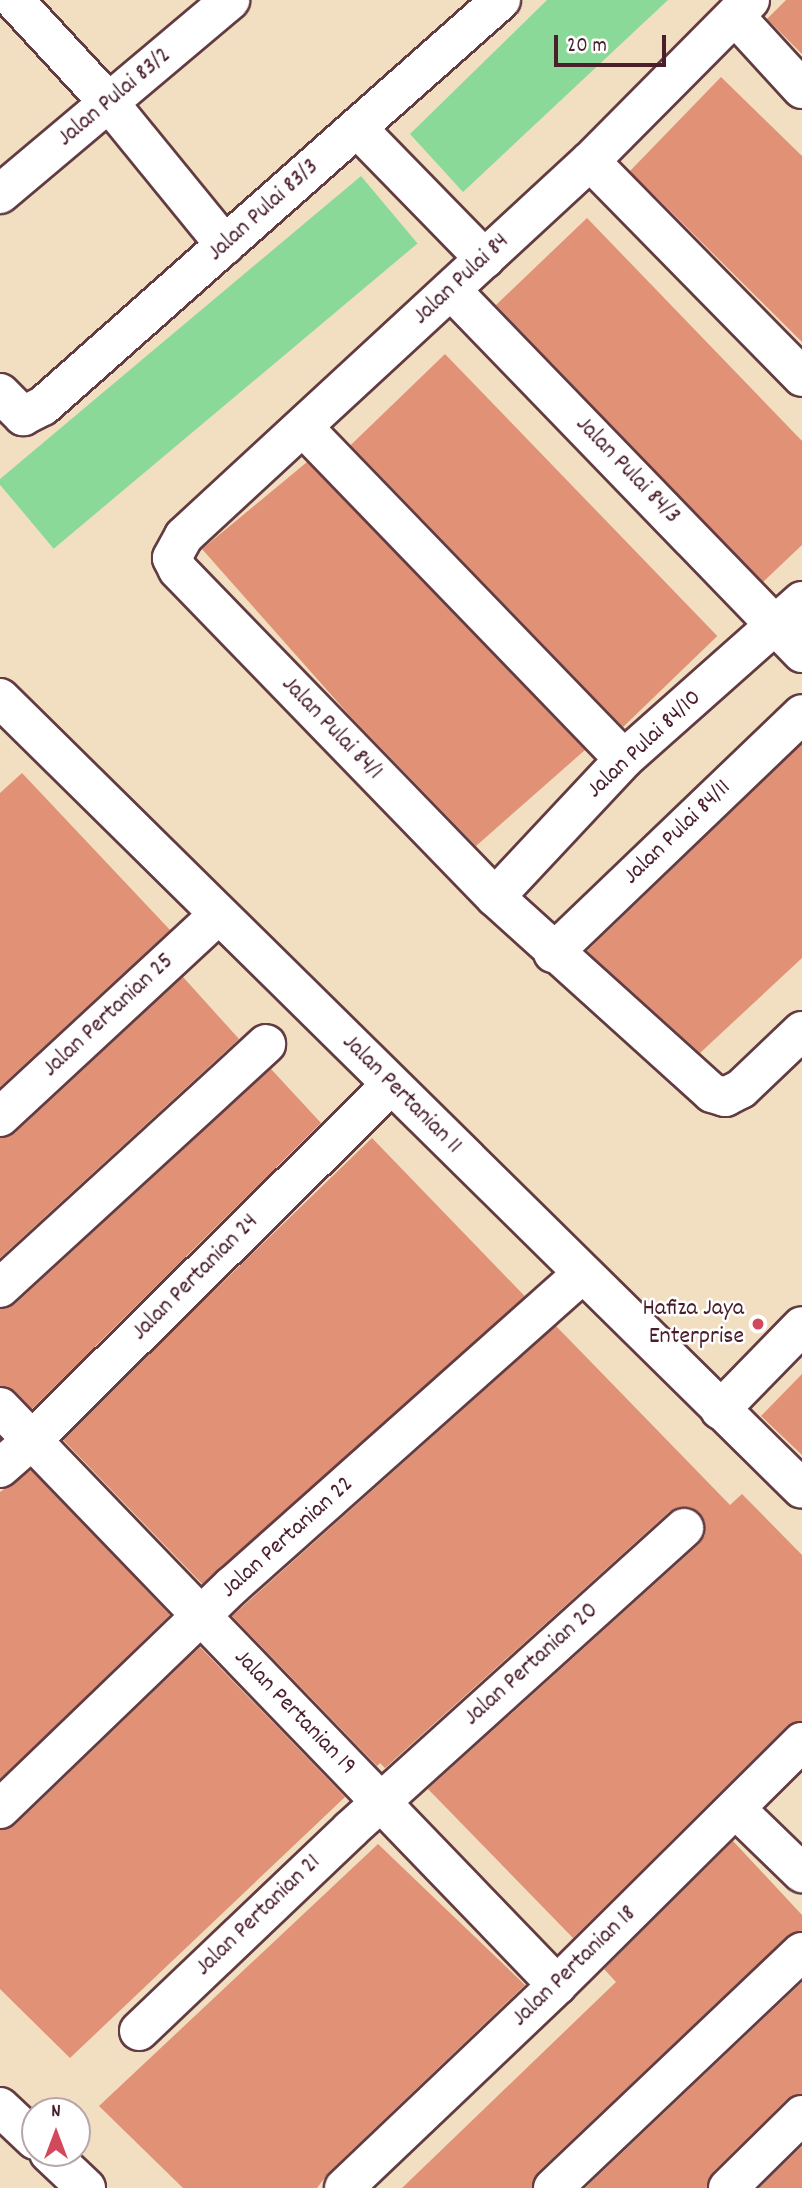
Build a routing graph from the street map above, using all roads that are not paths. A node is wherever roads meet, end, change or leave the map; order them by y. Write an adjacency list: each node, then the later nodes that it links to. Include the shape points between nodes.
1 (14, 0): 6 (street)
2 (230, 0): 6 (street, Jalan Pulai 83/2)
3 (498, 1): 7 (street, Jalan Pulai 83/3)
4 (743, 8): 5 (street); 8 (street, Jalan Pulai 84)
5 (802, 89)
6 (110, 104): 9 (street, Jalan Pulai 83/2); 10 (street)
7 (357, 128): 10 (street, Jalan Pulai 83/3); 11 (street)
8 (590, 161): 11 (street, Jalan Pulai 84); 13 (street)
9 (0, 194)
10 (225, 245): 14 (street, Jalan Pulai 83/3, via 43,407)
11 (485, 259): 12 (street, Jalan Pulai 84)
12 (451, 290): 15 (street, Jalan Pulai 84); 18 (street, Jalan Pulai 84/3)
13 (802, 377)
14 (11, 405)
15 (304, 428): 16 (street, Jalan Pulai 84, via 184,536); 21 (street)
16 (172, 558): 22 (street, Jalan Pulai 84/1, via 178,570)
17 (802, 601): 18 (street, Jalan Pulai 84/10)
18 (789, 640): 21 (street, Jalan Pulai 84/10)
19 (802, 714): 24 (street, Jalan Pulai 84/11)
20 (6, 715): 23 (street, Jalan Pertanian 11)
21 (624, 759): 22 (street, Jalan Pulai 84/10)
22 (495, 897): 24 (street)
23 (218, 915): 27 (street, Jalan Pertanian 11); 28 (street, Jalan Pertanian 25)
24 (553, 953): 25 (street, via 712,1093 724,1097 741,1089)
25 (802, 1031)
26 (266, 1044): 30 (street)
27 (391, 1085): 29 (street, Jalan Pertanian 11); 34 (street, Jalan Pertanian 24)
28 (0, 1117)
29 (582, 1274): 33 (street, Jalan Pertanian 11); 38 (street, Jalan Pertanian 22, via 233,1585)
30 (0, 1289)
31 (802, 1326): 33 (street)
32 (0, 1407): 34 (street, Jalan Pertanian 19)
33 (720, 1410): 36 (street, Jalan Pertanian 11)
34 (31, 1441): 35 (street, Jalan Pertanian 24); 38 (street, Jalan Pertanian 19)
35 (0, 1468)
36 (802, 1489)
37 (684, 1528): 40 (street, Jalan Pertanian 20)
38 (202, 1618): 40 (street, Jalan Pertanian 19); 41 (street, Jalan Pertanian 22)
39 (802, 1742): 42 (street, Jalan Pertanian 18)
40 (381, 1802): 45 (street, Jalan Pertanian 19); 46 (street, Jalan Pertanian 21)
41 (0, 1809)
42 (737, 1810): 43 (street); 45 (street, Jalan Pertanian 18)
43 (802, 1873)
44 (802, 1952): 53 (street)
45 (557, 1985): 52 (street, Jalan Pertanian 18)
46 (139, 2031)
47 (0, 2107): 49 (street)
48 (802, 2115): 54 (street)
49 (21, 2127)
50 (64, 2167): 51 (street)
51 (86, 2188)
52 (344, 2188)
53 (554, 2188)
54 (728, 2188)

